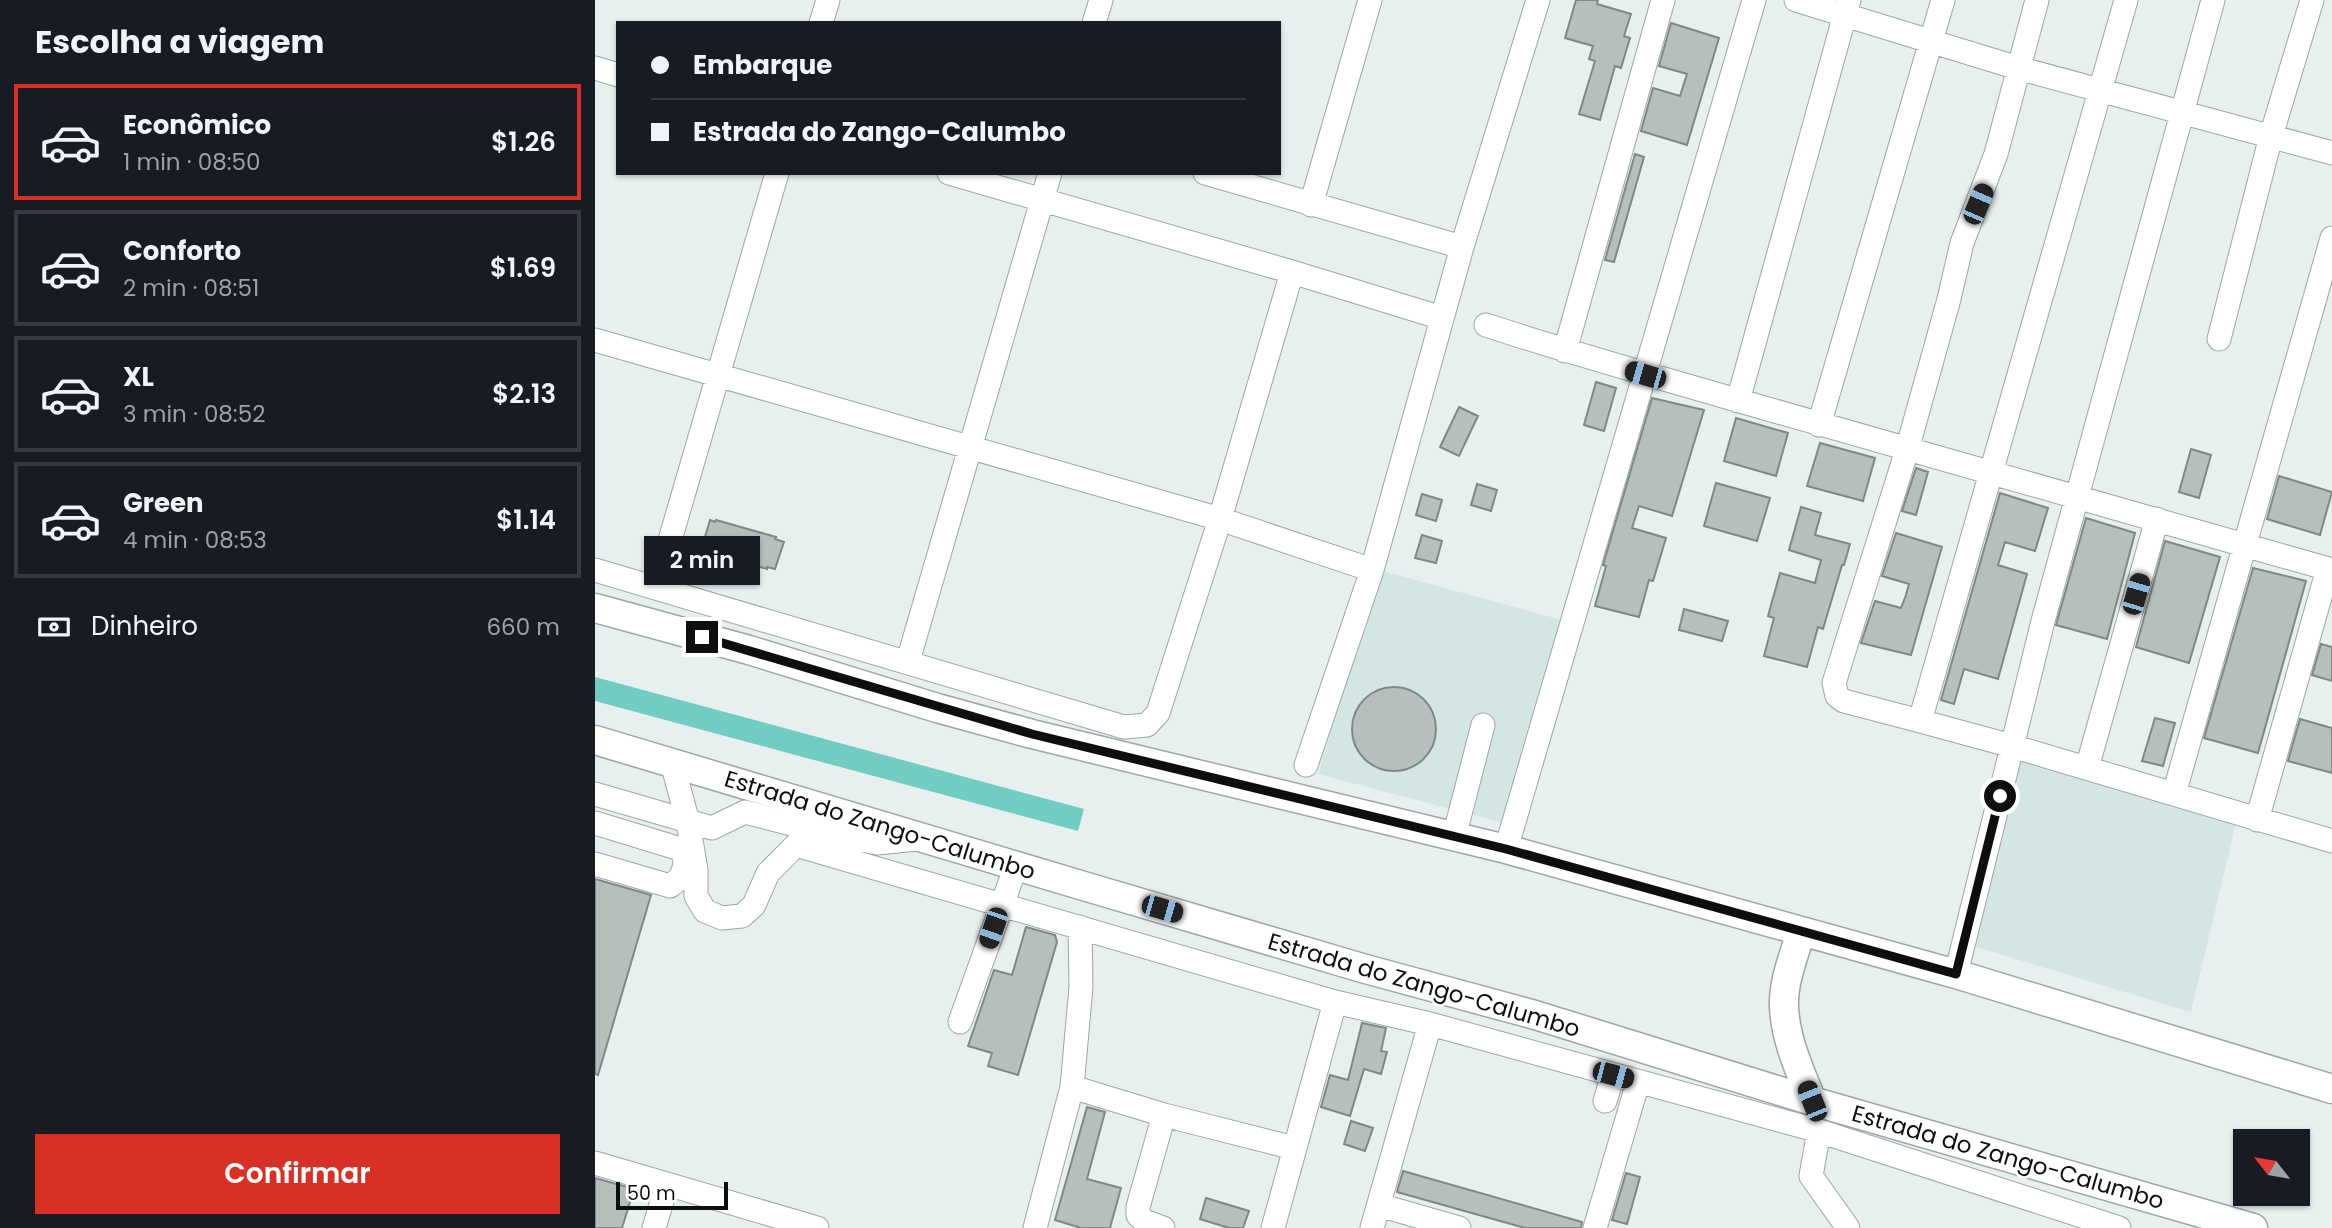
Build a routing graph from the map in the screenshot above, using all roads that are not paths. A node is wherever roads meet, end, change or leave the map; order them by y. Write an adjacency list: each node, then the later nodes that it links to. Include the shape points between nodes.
1 (828, 0): 14 (street)
2 (1101, 0): 15 (street)
3 (1370, 0): 29 (street)
4 (1663, 0): 37 (street)
5 (1754, 0): 39 (street)
6 (1796, 0): 13 (street)
7 (1943, 0): 16 (street)
8 (2037, 0): 18 (street)
9 (2126, 0): 20 (street)
10 (2213, 0): 21 (street)
11 (2312, 0): 22 (street)
12 (1536, 1): 31 (street)
13 (1847, 7): 16 (street); 40 (street)
14 (822, 21)
15 (1095, 21)
16 (1932, 41): 18 (street); 41 (street)
17 (595, 68): 19 (street)
18 (2018, 68): 20 (street); 43 (street, via 1996,154 1962,243)
19 (616, 74)
20 (2100, 91): 21 (street); 44 (street)
21 (2183, 112): 22 (street); 45 (street)
22 (2271, 136): 23 (street); 35 (street)
23 (2332, 153)
24 (776, 175): 38 (street)
25 (956, 175): 28 (street)
26 (1049, 175): 28 (street)
27 (1212, 175): 29 (street)
28 (1042, 200): 32 (street); 42 (street)
29 (1311, 205): 31 (street)
30 (2332, 238): 48 (street)
31 (1462, 247): 33 (street)
32 (1292, 272): 33 (street); 46 (street)
33 (1442, 318): 50 (street)
34 (1486, 325): 37 (street)
35 (2219, 339)
36 (595, 340): 38 (street)
37 (1565, 351): 39 (street)
38 (718, 375): 42 (street); 52 (street)
39 (1645, 375): 40 (street); 72 (street)
40 (1738, 401): 41 (street)
41 (1819, 425): 43 (street)
42 (972, 448): 46 (street); 54 (street)
43 (1907, 450): 44 (street); 55 (street, via 1834,683 1837,696 1844,701)
44 (1991, 474): 45 (street); 55 (street)
45 (2077, 496): 47 (street); 58 (street)
46 (1220, 519): 50 (street); 54 (street, via 1158,713 1147,725 1125,727)
47 (2157, 519): 48 (street); 61 (street)
48 (2246, 545): 51 (street); 63 (street)
49 (595, 570): 52 (street)
50 (1372, 570): 60 (street)
51 (2330, 570): 64 (street)
52 (656, 589): 54 (street)
53 (595, 608): 68 (main road, via 1032,734)
54 (908, 661)
55 (1920, 721): 58 (street)
56 (1483, 725): 68 (street)
57 (595, 740): 59 (main road, Estrada do Zango-Calumbo)
58 (2012, 746): 61 (street); 78 (street)
59 (672, 763): 65 (street); 69 (main road, Estrada do Zango-Calumbo)
60 (1306, 765)
61 (2087, 768): 63 (street)
62 (595, 794): 65 (street)
63 (2174, 794): 64 (street)
64 (2257, 820): 70 (street)
65 (688, 822): 67 (street, via 712,828 745,812); 71 (street, via 696,896 705,911 722,918 742,916 754,905 768,873)
66 (595, 823): 73 (street, via 677,848 685,855 685,866 681,879 670,886)
67 (833, 835): 69 (street, via 877,844); 71 (street)
68 (1454, 837): 72 (main road)
69 (924, 838): 74 (main road, Estrada do Zango-Calumbo)
70 (2332, 841)
71 (796, 845): 75 (street)
72 (1506, 849): 77 (main road)
73 (595, 864)
74 (1016, 866): 75 (street); 88 (main road, Estrada do Zango-Calumbo, via 1535,1015)
75 (1001, 905): 76 (street); 80 (street)
76 (1080, 927): 79 (street); 85 (street, via 1081,987)
77 (1801, 932): 78 (main road); 88 (main road, via 1784,1004 1791,1044)
78 (1956, 974): 86 (main road)
79 (1335, 1002): 81 (street); 91 (street)
80 (960, 1022)
81 (1435, 1026): 82 (street); 83 (street); 94 (street)
82 (1434, 1052)
83 (1613, 1075): 84 (street); 87 (street)
84 (1639, 1082): 90 (street); 103 (street)
85 (1072, 1087): 89 (street); 98 (street)
86 (2332, 1089)
87 (1605, 1101)
88 (1812, 1101): 105 (main road, Estrada do Zango-Calumbo)
89 (1164, 1115): 91 (street); 99 (street, via 1138,1215)
90 (1819, 1131): 95 (street); 104 (street, via 1811,1175)
91 (1294, 1149): 100 (street)
92 (595, 1163): 93 (street)
93 (667, 1184): 96 (street); 97 (street)
94 (1379, 1205): 101 (street); 102 (street)
95 (2113, 1227)
96 (654, 1228)
97 (817, 1228)
98 (1035, 1228)
99 (1163, 1228)
100 (1273, 1228)
101 (1372, 1228)
102 (1459, 1228)
103 (1595, 1228)
104 (1848, 1228)
105 (2253, 1228)

